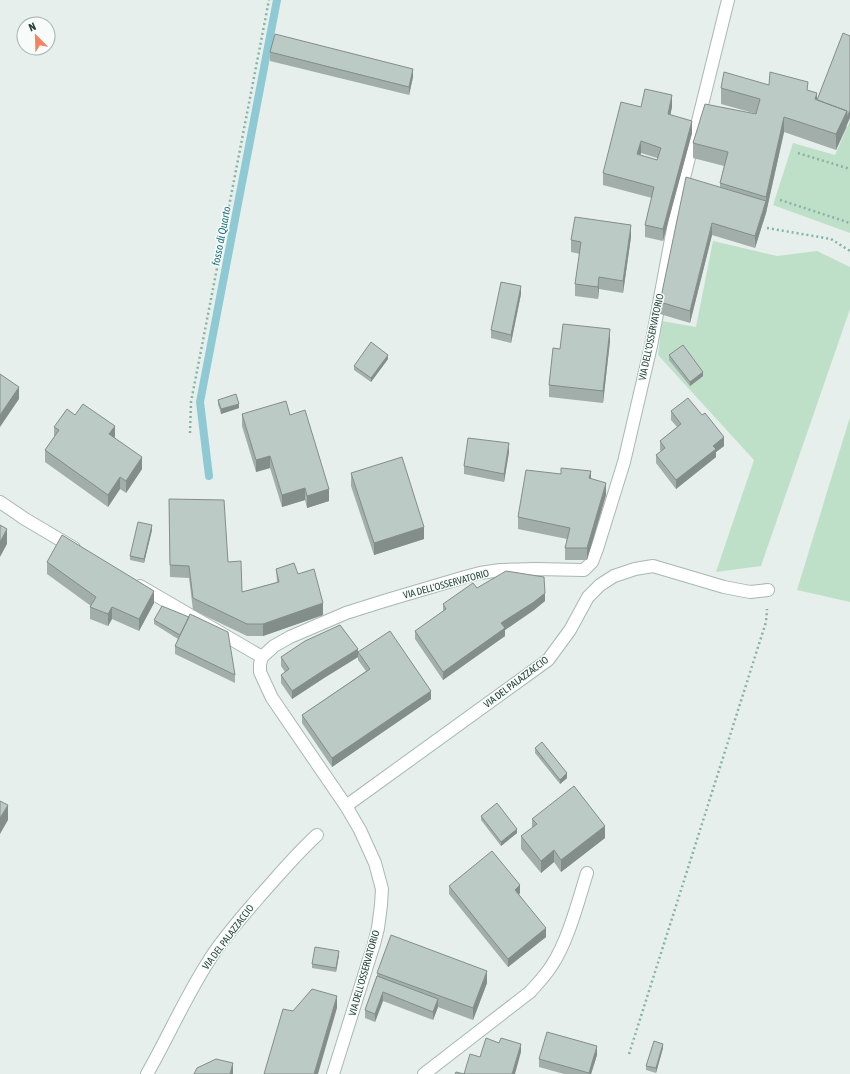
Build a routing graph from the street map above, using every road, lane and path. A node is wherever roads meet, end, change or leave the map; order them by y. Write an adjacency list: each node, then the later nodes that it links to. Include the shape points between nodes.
1 (269, 0): 9 (path, via 192,402)
2 (728, 0): 14 (street, VIA DELL'OSSERVATORIO, via 678,202 624,462 592,562 584,570 500,570 465,577 346,613 290,637)
3 (798, 153): 4 (path)
4 (850, 169)
5 (780, 200): 6 (path)
6 (850, 223)
7 (767, 228): 8 (path, via 831,239)
8 (850, 251)
9 (190, 433)
10 (0, 502): 11 (street)
11 (86, 554)
12 (133, 582): 14 (street)
13 (768, 590): 15 (street, VIA DEL PALAZZACCIO, via 750,592 724,587 653,566 614,576 588,597 570,630 548,660); 18 (path, via 766,622)
14 (262, 657): 15 (street, VIA DELL'OSSERVATORIO, via 260,672 272,698)
15 (346, 806): 20 (street, VIA DELL'OSSERVATORIO, via 375,863 382,889 374,944)
16 (317, 834): 19 (street, VIA DEL PALAZZACCIO, via 288,864 209,960)
17 (587, 873): 21 (street, via 568,932 552,965 541,979 530,992)
18 (629, 1054)
19 (147, 1074)
20 (333, 1074)
21 (424, 1074)

